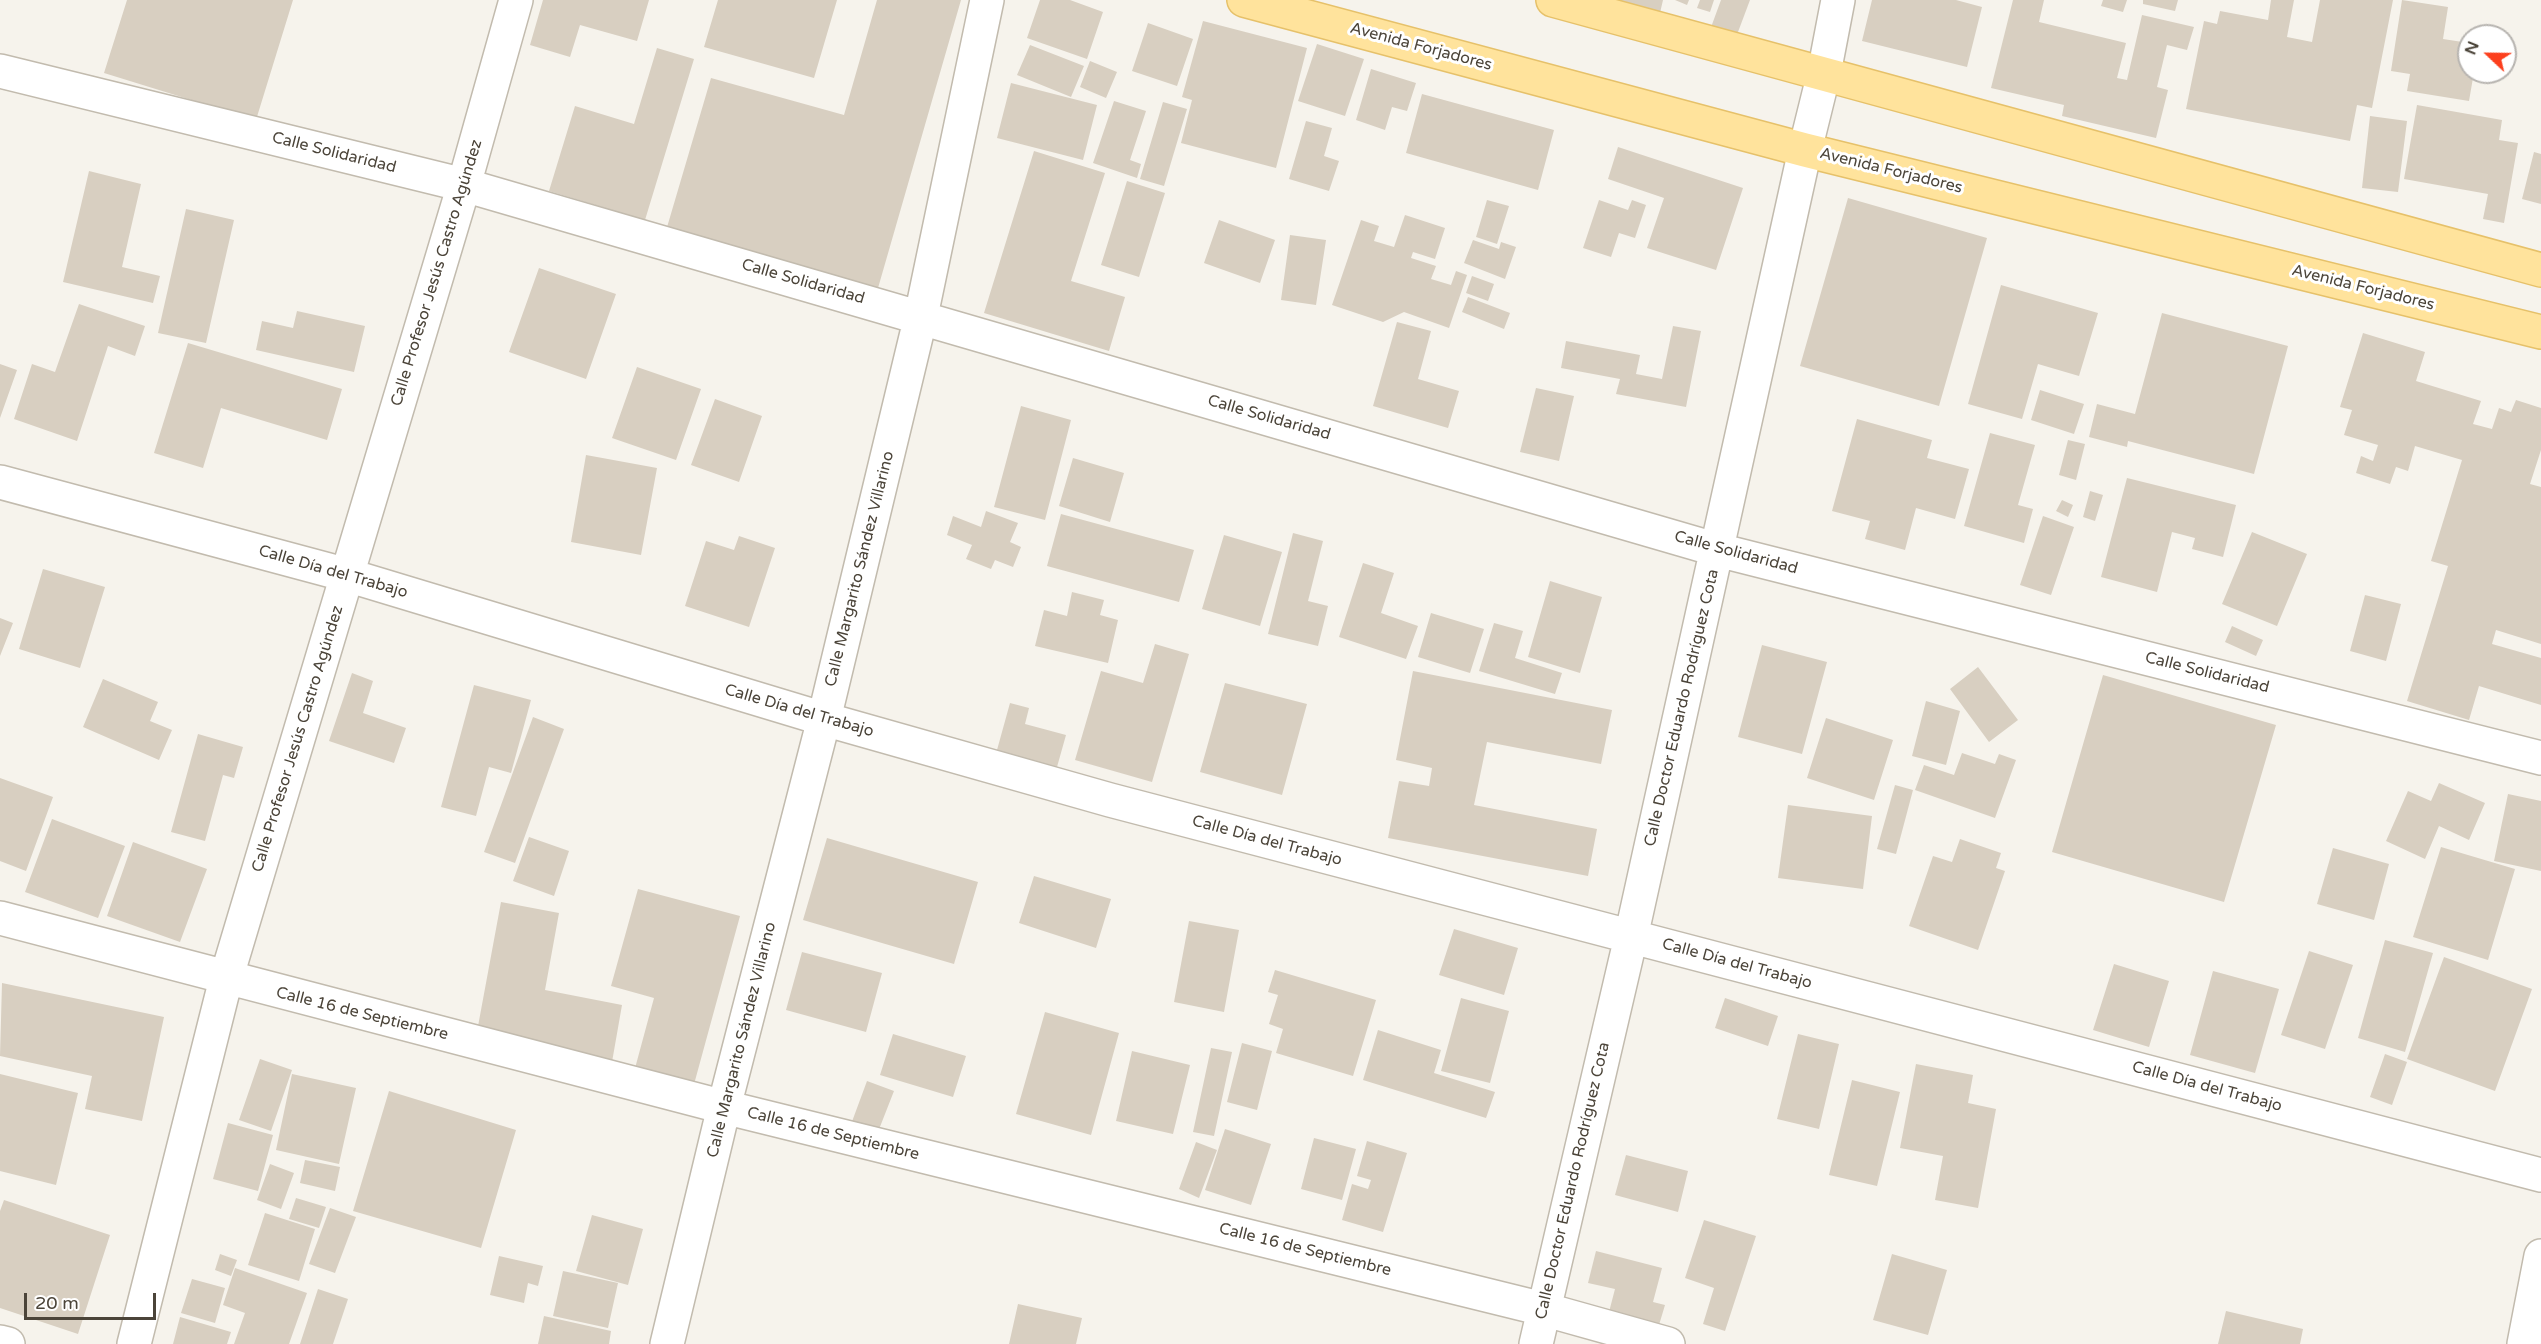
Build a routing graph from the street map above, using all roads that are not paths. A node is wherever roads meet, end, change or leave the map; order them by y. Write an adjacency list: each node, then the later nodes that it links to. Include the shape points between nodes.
1 (516, 0): 9 (street, Calle Profesor Jesús Castro Agúndez)
2 (987, 0): 11 (street, Calle Margarito Sández Villarino)
3 (1244, 0): 8 (main road, Avenida Forjadores)
4 (1553, 0): 7 (main road)
5 (1838, 0): 7 (street, Calle Doctor Eduardo Rodríguez Cota)
6 (0, 71): 9 (street, Calle Solidaridad)
7 (1824, 73): 8 (street, Calle Doctor Eduardo Rodríguez Cota); 10 (main road)
8 (1805, 150): 12 (main road, Avenida Forjadores); 14 (street, Calle Doctor Eduardo Rodríguez Cota)
9 (464, 185): 11 (street, Calle Solidaridad); 15 (street, Calle Profesor Jesús Castro Agúndez)
10 (2541, 270)
11 (921, 316): 14 (street, Calle Solidaridad); 16 (street, Calle Margarito Sández Villarino)
12 (2541, 332)
13 (0, 482): 15 (street, Calle Día del Trabajo)
14 (1718, 550): 17 (street, Calle Solidaridad); 19 (street, Calle Doctor Eduardo Rodríguez Cota)
15 (347, 575): 16 (street, Calle Día del Trabajo); 20 (street, Calle Profesor Jesús Castro Agúndez)
16 (824, 719): 19 (street, Calle Día del Trabajo, via 1110,800); 21 (street, Calle Margarito Sández Villarino)
17 (2541, 758)
18 (0, 918): 20 (street, Calle 16 de Septiembre)
19 (1631, 937): 22 (street, Calle Día del Trabajo); 24 (street, Calle Doctor Eduardo Rodríguez Cota)
20 (226, 979): 21 (street, Calle 16 de Septiembre); 27 (street, Calle Profesor Jesús Castro Agúndez)
21 (724, 1107): 24 (street, Calle 16 de Septiembre); 28 (street, Calle Margarito Sández Villarino)
22 (2541, 1175)
23 (2541, 1256): 31 (street)
24 (1543, 1309): 29 (street, Calle Doctor Eduardo Rodríguez Cota); 30 (street, Calle 16 de Septiembre)
25 (0, 1342): 26 (street)
26 (8, 1344)
27 (134, 1344)
28 (667, 1344)
29 (1536, 1344)
30 (1668, 1344)
31 (2524, 1344)

